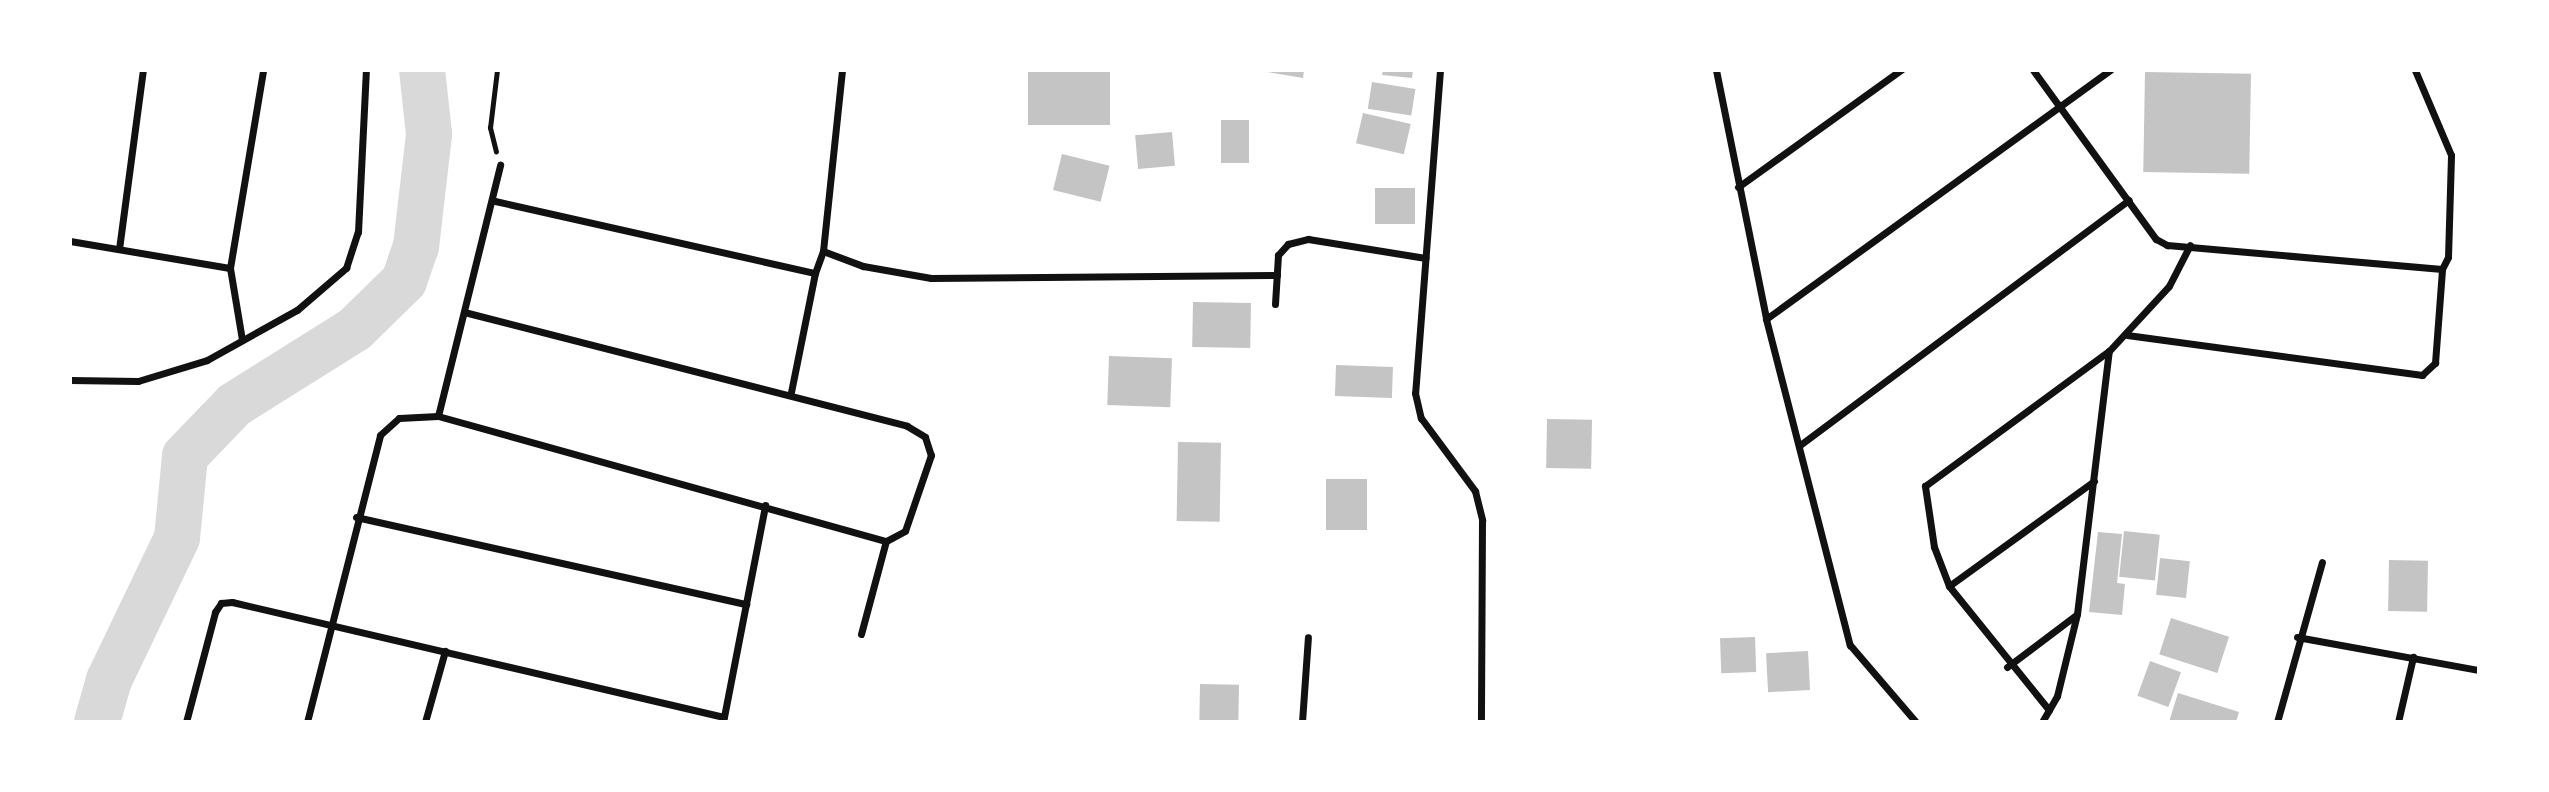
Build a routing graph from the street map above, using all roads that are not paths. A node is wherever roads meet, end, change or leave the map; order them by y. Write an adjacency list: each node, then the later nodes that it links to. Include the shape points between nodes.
1 (142, 70): 18 (street)
2 (263, 70): 21 (street)
3 (366, 70): 29 (street, via 355,250 323,290)
4 (842, 70): 19 (street)
5 (1440, 70): 20 (street)
6 (1716, 70): 13 (street)
7 (1900, 70): 13 (street)
8 (2033, 70): 11 (street)
9 (2110, 70): 11 (street)
10 (2415, 70): 22 (street, via 2451,155 2448,257)
11 (2062, 105): 14 (street); 27 (street)
12 (500, 165): 15 (street)
13 (1738, 187): 27 (street)
14 (2129, 200): 17 (street, via 2156,239); 34 (street)
15 (495, 201): 23 (street); 26 (street)
16 (70, 241): 18 (street)
17 (2190, 244): 22 (street); 28 (street, via 2169,286)
18 (119, 249): 21 (street)
19 (823, 251): 23 (street); 24 (street, via 863,266 931,278)
20 (1425, 258): 24 (street, via 1308,239 1288,244 1278,255); 57 (street, via 1415,393 1422,418 1475,491 1482,520)
21 (230, 268): 29 (street)
22 (2442, 269): 28 (street, via 2435,363 2422,375)
23 (815, 273): 32 (street)
24 (1276, 275): 25 (street)
25 (1275, 304)
26 (468, 313): 32 (street); 33 (street)
27 (1766, 319): 34 (street)
28 (2127, 335): 30 (street)
29 (242, 340): 31 (street, via 207,360 138,381)
30 (2109, 351): 35 (street); 40 (street, via 1924,486 1934,547)
31 (70, 380)
32 (791, 392): 38 (street, via 925,437 931,455 915,512 905,531)
33 (438, 416): 36 (street); 37 (street, via 388,423)
34 (1800, 445): 58 (street, via 1850,645)
35 (2094, 481): 40 (street); 42 (street)
36 (765, 505): 38 (street); 41 (street)
37 (356, 517): 41 (street); 43 (street)
38 (886, 541): 44 (street)
39 (2322, 562): 46 (street)
40 (1949, 586): 49 (street)
41 (746, 604): 52 (street)
42 (2077, 614): 49 (street); 51 (street)
43 (332, 625): 47 (street); 53 (street, via 249,603 221,603); 54 (street)
44 (861, 634)
45 (1308, 637): 56 (street)
46 (2297, 637): 48 (street); 60 (street)
47 (444, 651): 52 (street); 55 (street)
48 (2413, 657): 50 (street); 61 (street)
49 (2007, 667): 51 (street)
50 (2479, 670)
51 (2049, 710): 59 (street)
52 (723, 719)
53 (186, 722)
54 (307, 722)
55 (425, 722)
56 (1302, 722)
57 (1481, 722)
58 (1916, 722)
59 (2042, 722)
60 (2277, 722)
61 (2398, 722)

